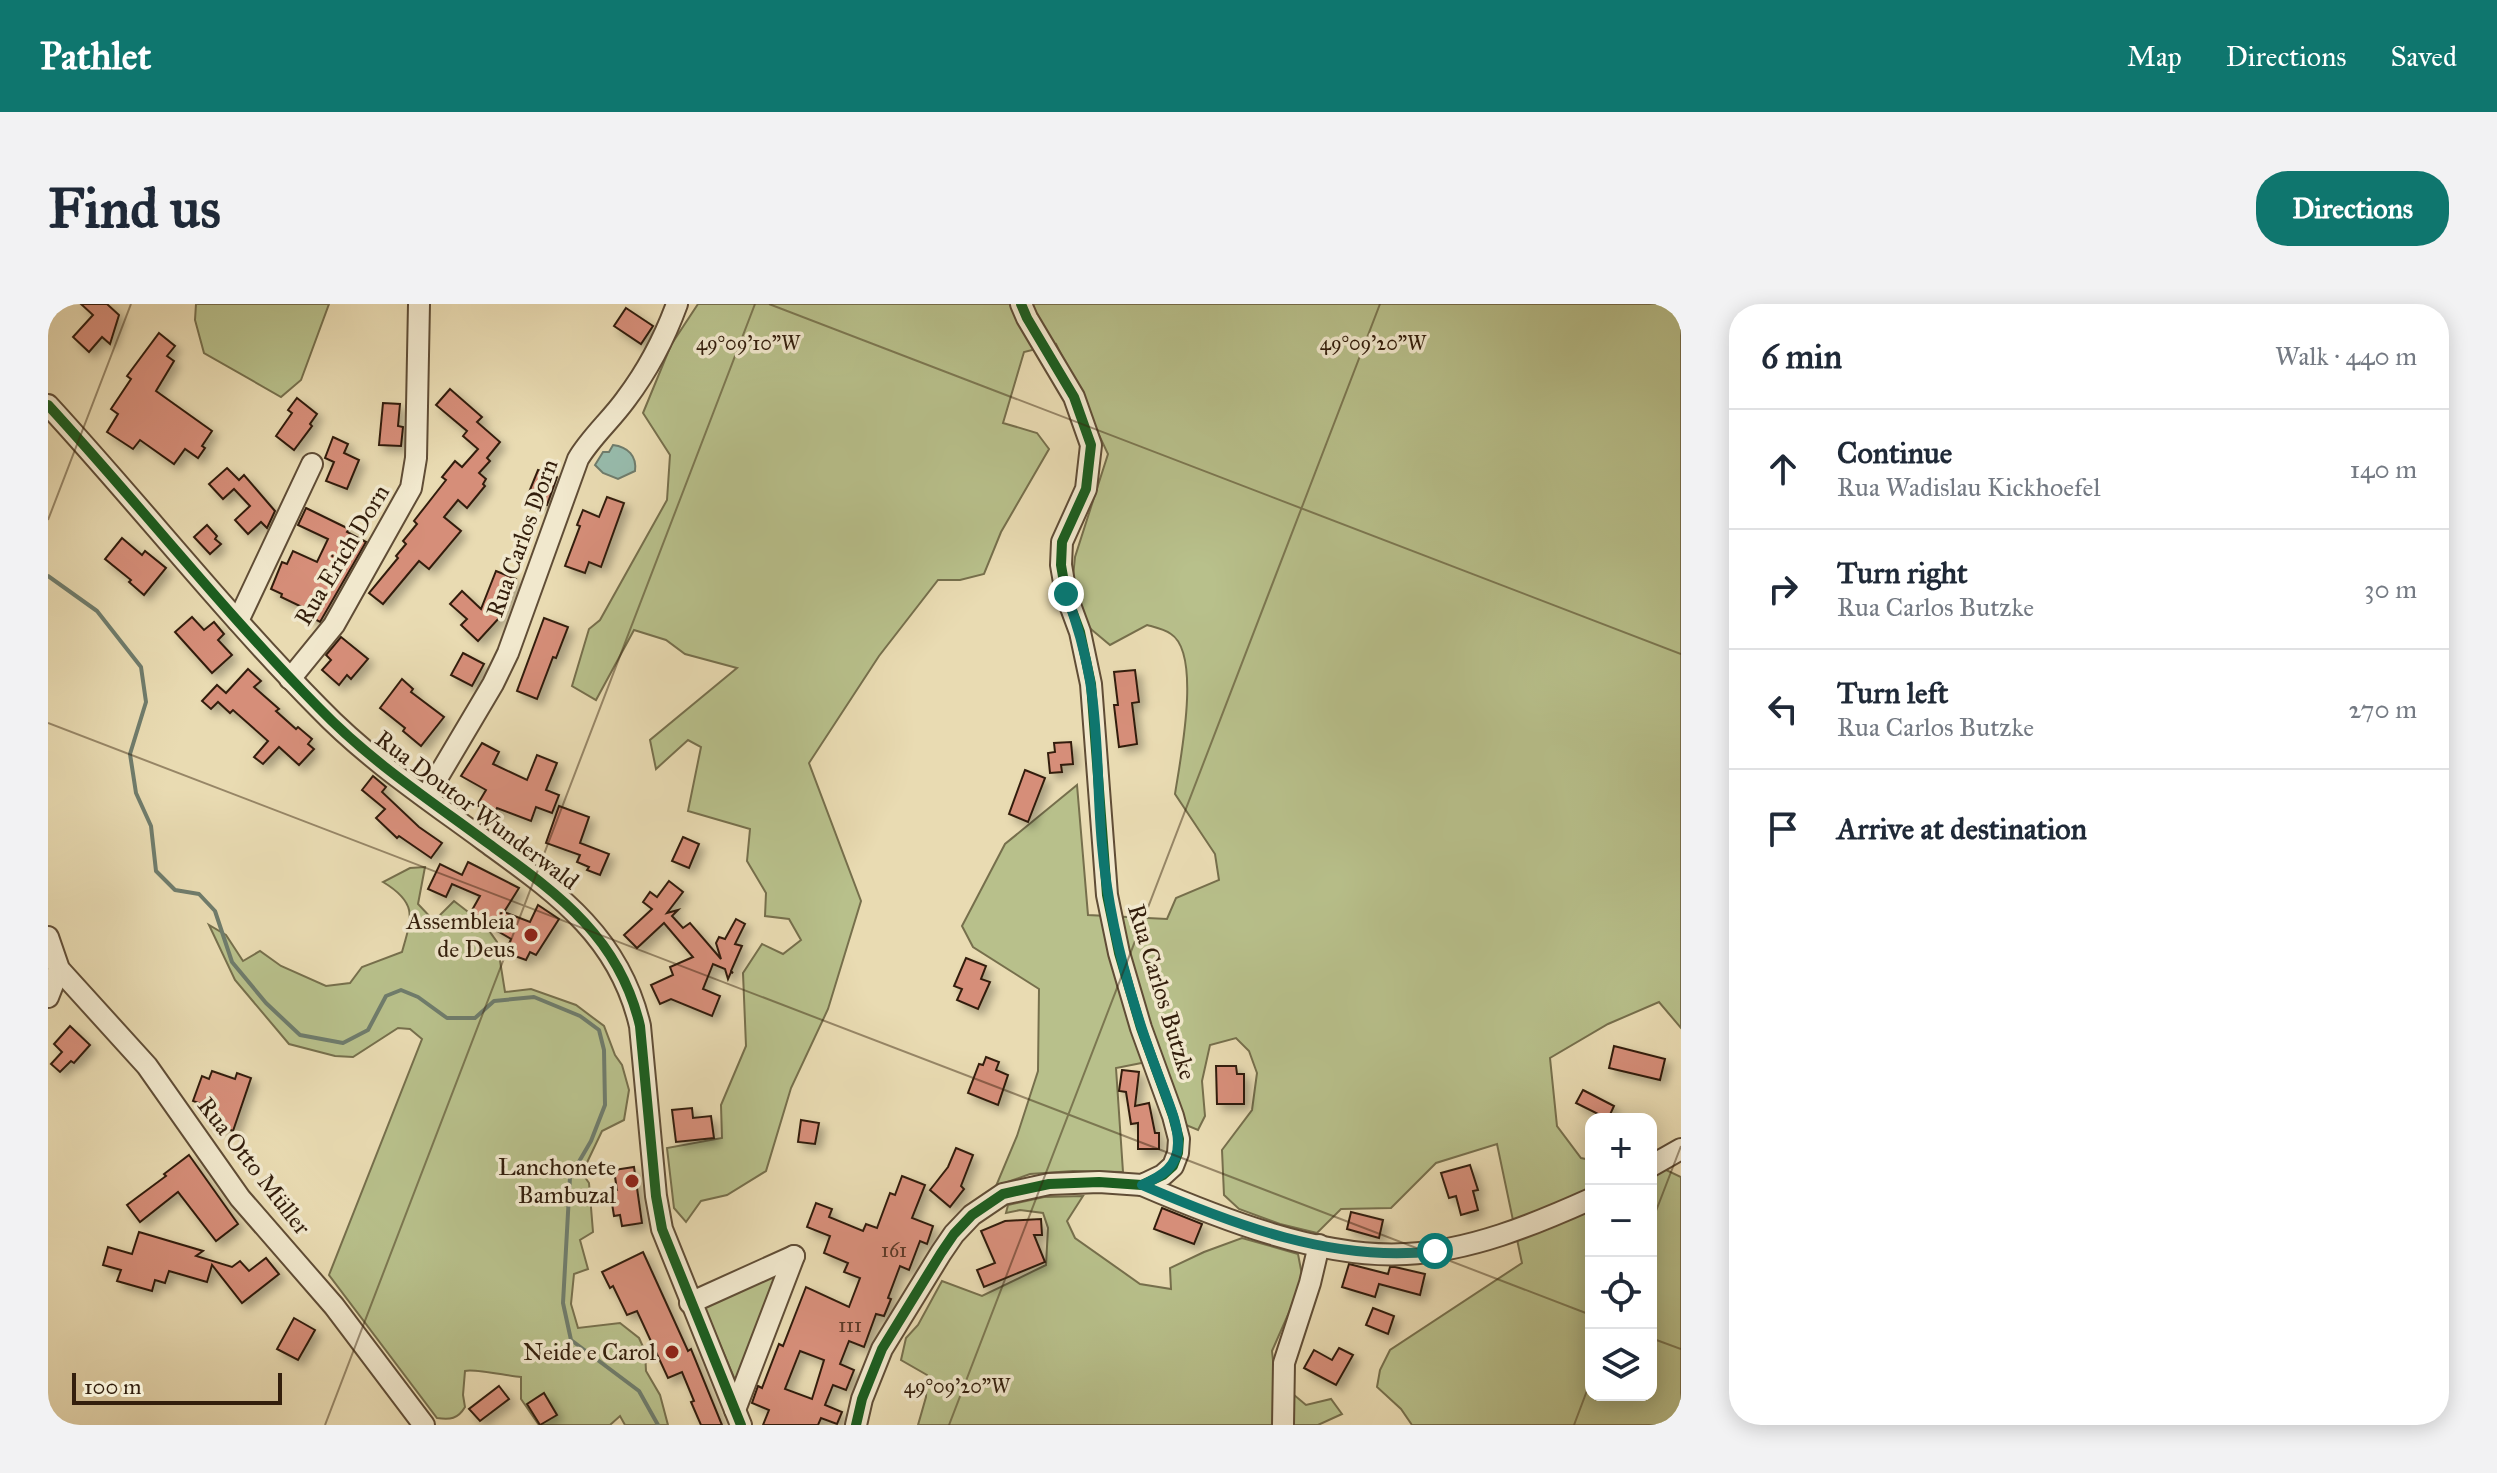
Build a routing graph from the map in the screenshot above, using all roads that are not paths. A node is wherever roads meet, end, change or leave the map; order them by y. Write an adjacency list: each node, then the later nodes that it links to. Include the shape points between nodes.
1 (419, 304): 7 (street, Rua Erich Dorn, via 411,488 334,625)
2 (677, 304): 8 (street, Rua Carlos Dorn, via 626,399 578,459 508,653)
3 (1021, 304): 14 (street, Rua Carlos Butzke, via 1074,397 1091,445 1086,489 1062,542 1061,565 1091,684 1101,844 1116,939 1179,1139 1173,1166)
4 (48, 405): 6 (street, Rua Doutor Wunderwald)
5 (312, 464): 6 (street)
6 (238, 621): 7 (street, Rua Doutor Wunderwald)
7 (290, 679): 8 (street, Rua Doutor Wunderwald, via 347,735)
8 (426, 797): 17 (street, Rua Doutor Wunderwald, via 572,908 625,978 640,1026 658,1212)
9 (48, 937): 10 (street, Rua Otto Müller)
10 (59, 969): 11 (street); 19 (street, Rua Otto Müller, via 147,1066 240,1198 343,1317)
11 (48, 997)
12 (1681, 1149): 13 (street)
13 (1657, 1163)
14 (1142, 1185): 16 (street, via 1237,1222); 20 (street, via 1049,1184 987,1202 954,1234 882,1349)
15 (1585, 1202): 16 (street, via 1545,1220 1435,1251 1372,1254)
16 (1319, 1245): 21 (street, via 1284,1363)
17 (690, 1303): 18 (street, Rua Doutor Wunderwald); 18 (street, via 794,1256)
18 (738, 1417)
19 (424, 1425)
20 (856, 1425)
21 (1283, 1425)

